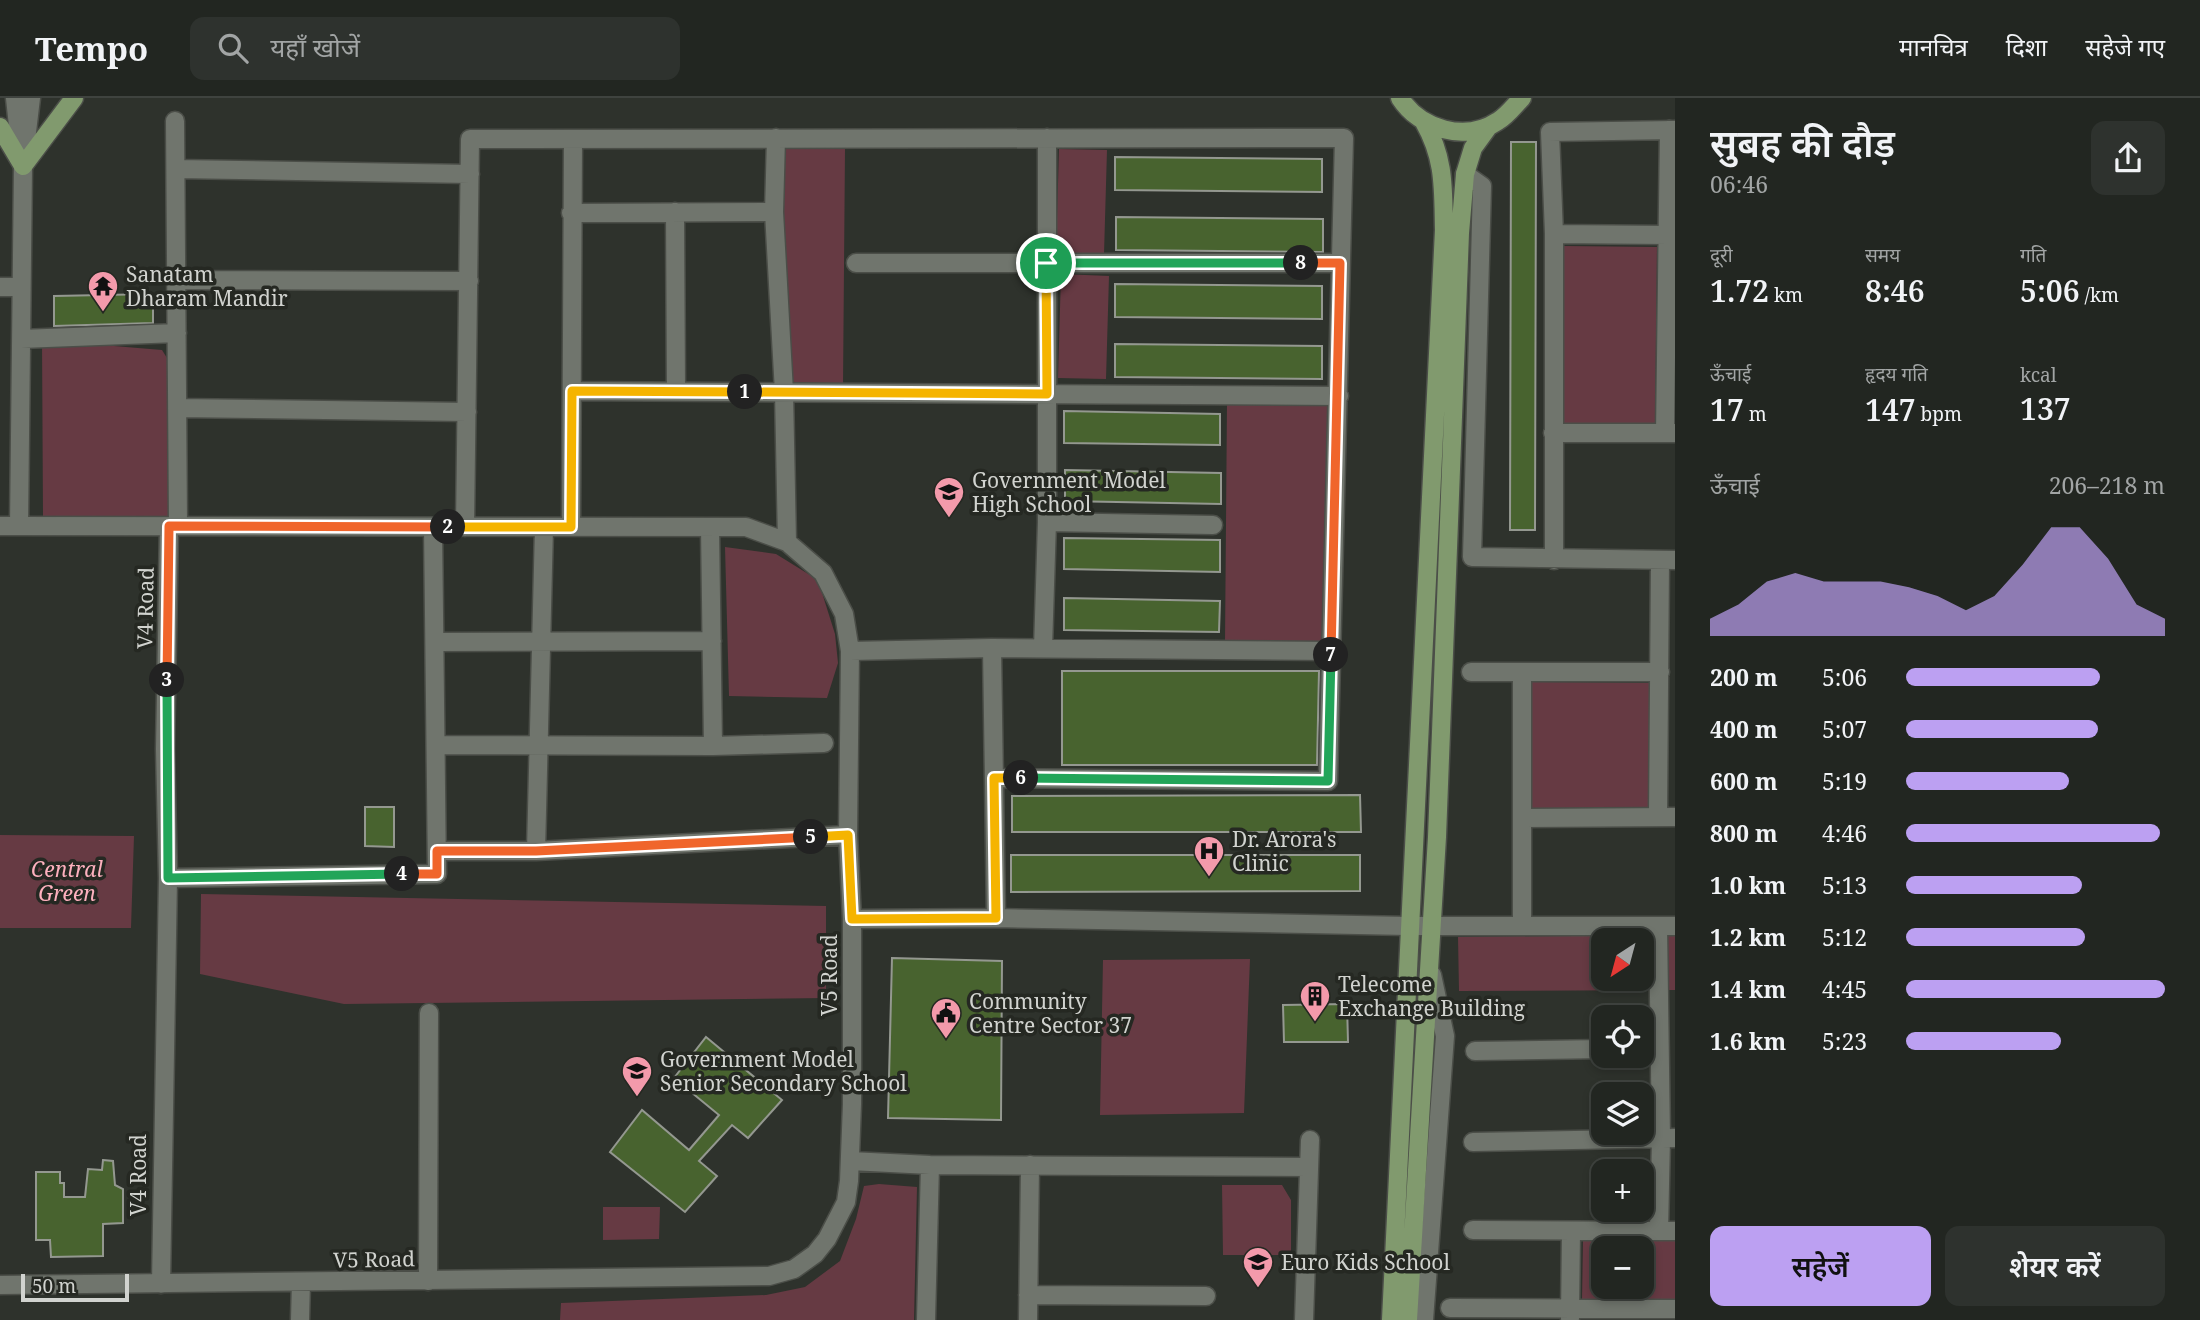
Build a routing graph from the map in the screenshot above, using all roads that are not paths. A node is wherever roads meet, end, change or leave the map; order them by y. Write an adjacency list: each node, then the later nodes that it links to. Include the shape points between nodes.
1 (15, 98): 14 (street)
2 (31, 98): 14 (street)
3 (74, 98): 14 (main road)
4 (1400, 98): 7 (main road)
5 (1522, 98): 8 (main road)
6 (175, 121): 15 (street, V4 Road)
7 (1424, 122): 8 (main road, via 1452,131); 77 (main road, via 1436,144 1443,174 1444,230)
8 (1489, 126): 17 (main road, via 1473,148)
9 (0, 127): 14 (main road)
10 (1672, 130): 21 (street, via 1550,132); 22 (street)
11 (776, 138): 12 (street); 13 (street); 19 (street)
12 (1047, 138): 24 (street); 25 (street, via 1344,138)
13 (573, 139): 16 (street, via 470,139); 20 (street)
14 (23, 166): 29 (street)
15 (176, 169): 16 (street); 26 (street, V4 Road)
16 (470, 174): 27 (street)
17 (1465, 174): 52 (street, via 1482,186 1472,556); 78 (main road)
18 (675, 212): 19 (street); 20 (street); 33 (street)
19 (774, 212): 34 (street)
20 (571, 213): 32 (street)
21 (1554, 234): 22 (street); 39 (street)
22 (1668, 235): 40 (street)
23 (856, 263): 24 (street)
24 (1046, 263): 25 (street); 35 (street)
25 (1340, 263): 36 (street)
26 (177, 280): 27 (street); 30 (street, V4 Road)
27 (469, 281): 38 (street)
28 (0, 287): 29 (street)
29 (21, 287): 31 (street)
30 (177, 333): 31 (street); 37 (street, V4 Road)
31 (21, 339): 44 (street)
32 (572, 391): 33 (street); 49 (street)
33 (676, 392): 34 (street)
34 (785, 392): 35 (street); 51 (street)
35 (1047, 394): 36 (street); 41 (street)
36 (1339, 396): 60 (street)
37 (177, 408): 38 (street); 45 (street, V4 Road)
38 (467, 412): 47 (street)
39 (1553, 433): 40 (street); 52 (street)
40 (1670, 433)
41 (1047, 522): 42 (street); 58 (street)
42 (1213, 525)
43 (0, 526): 44 (street)
44 (19, 526): 45 (street)
45 (173, 526): 46 (street); 74 (street, V4 Road, via 165,749)
46 (433, 527): 47 (street); 54 (street)
47 (465, 527): 48 (street)
48 (544, 527): 49 (street); 55 (street)
49 (571, 527): 50 (street)
50 (710, 527): 51 (street, via 746,527); 56 (street)
51 (787, 542): 59 (street, via 823,573 844,614)
52 (1554, 560): 53 (street)
53 (1667, 560): 63 (street)
54 (435, 642): 55 (street); 65 (street)
55 (541, 642): 56 (street); 66 (street)
56 (712, 642): 67 (street)
57 (992, 648): 58 (street); 59 (street); 68 (street)
58 (1043, 648): 60 (street)
59 (850, 651): 71 (street)
60 (1332, 651): 68 (street, via 1328,781)
61 (1471, 672): 62 (street)
62 (1522, 672): 63 (street); 70 (street)
63 (1660, 672): 69 (street)
64 (824, 743): 67 (street)
65 (437, 745): 66 (street); 72 (street)
66 (539, 745): 67 (street); 73 (street)
67 (713, 746)
68 (994, 778): 75 (street)
69 (1667, 817): 70 (street)
70 (1522, 818): 79 (street)
71 (848, 835): 73 (street); 76 (street)
72 (437, 851): 73 (street); 74 (street, via 437,874)
73 (536, 851)
74 (168, 878): 99 (street, V4 Road)
75 (996, 918): 76 (street, V5 Road); 77 (street, V5 Road)
76 (852, 919): 90 (street, V5 Road)
77 (1408, 926): 78 (street, V5 Road); 110 (main road)
78 (1431, 926): 79 (street, V5 Road); 81 (main road)
79 (1522, 926): 80 (street, V5 Road)
80 (1666, 926): 83 (street)
81 (1429, 962): 111 (main road); 112 (street, via 1445,1036)
82 (429, 1013): 97 (street)
83 (1654, 1018)
84 (1591, 1049): 85 (street)
85 (1475, 1051)
86 (1654, 1068): 87 (street)
87 (1668, 1138): 89 (street); 96 (street)
88 (1310, 1140): 93 (street)
89 (1473, 1142)
90 (850, 1161): 91 (street); 97 (street, V5 Road, via 846,1202 815,1254 794,1269 769,1276)
91 (930, 1165): 92 (street); 107 (street)
92 (1030, 1165): 93 (street); 101 (street)
93 (1309, 1167): 109 (street)
94 (1473, 1230): 95 (street)
95 (1571, 1231): 96 (street); 105 (street)
96 (1667, 1231)
97 (428, 1281): 98 (street, V5 Road)
98 (301, 1282): 99 (street, V5 Road); 106 (street)
99 (161, 1284): 100 (street, V5 Road)
100 (0, 1285)
101 (1028, 1295): 102 (street); 108 (street)
102 (1206, 1296)
103 (1450, 1308): 105 (street)
104 (1675, 1309): 105 (street)
105 (1570, 1314)
106 (300, 1320)
107 (926, 1320)
108 (1028, 1320)
109 (1304, 1320)
110 (1391, 1320)
111 (1408, 1320)
112 (1424, 1320)

